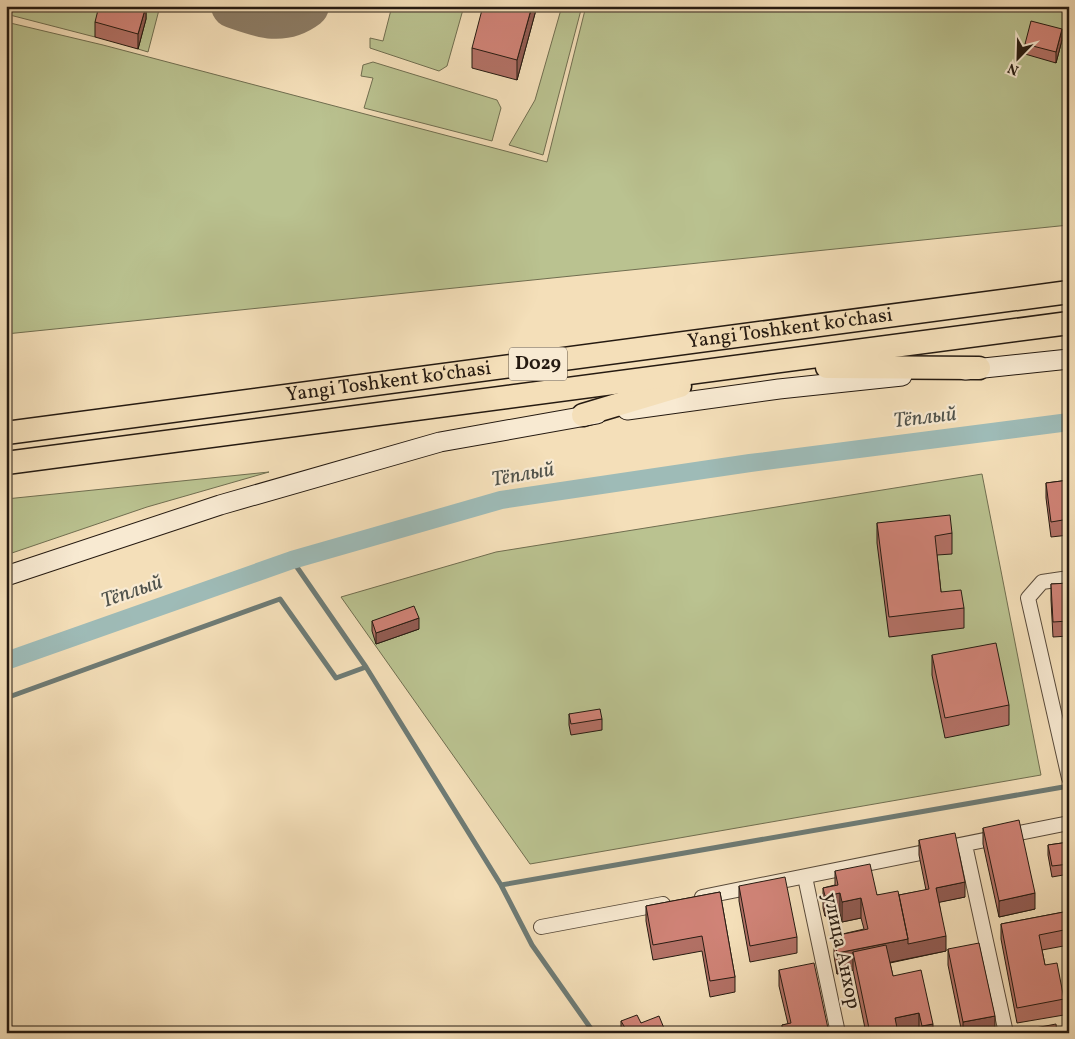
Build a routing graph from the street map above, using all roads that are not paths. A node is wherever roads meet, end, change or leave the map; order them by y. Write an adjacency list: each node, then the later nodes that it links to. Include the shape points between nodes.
1 (1069, 292): 7 (highway, Yangi Toshkent ko‘chasi / D029)
2 (1069, 323): 4 (highway, Yangi Toshkent ko‘chasi / D029)
3 (1069, 359): 5 (main road)
4 (744, 366): 5 (highway); 6 (highway); 8 (highway, Yangi Toshkent ko‘chasi / D029)
5 (979, 368): 6 (main road, via 779,389)
6 (583, 416): 9 (main road, via 440,442 220,505)
7 (6, 433)
8 (6, 463)
9 (6, 576)
10 (1069, 578): 11 (street, via 1042,582 1028,598)
11 (1068, 776)
12 (1069, 823): 13 (street)
13 (965, 845): 14 (street); 17 (street)
14 (805, 878): 15 (street); 16 (street, улица Анхор)
15 (541, 927)
16 (838, 1033)
17 (1006, 1033)

